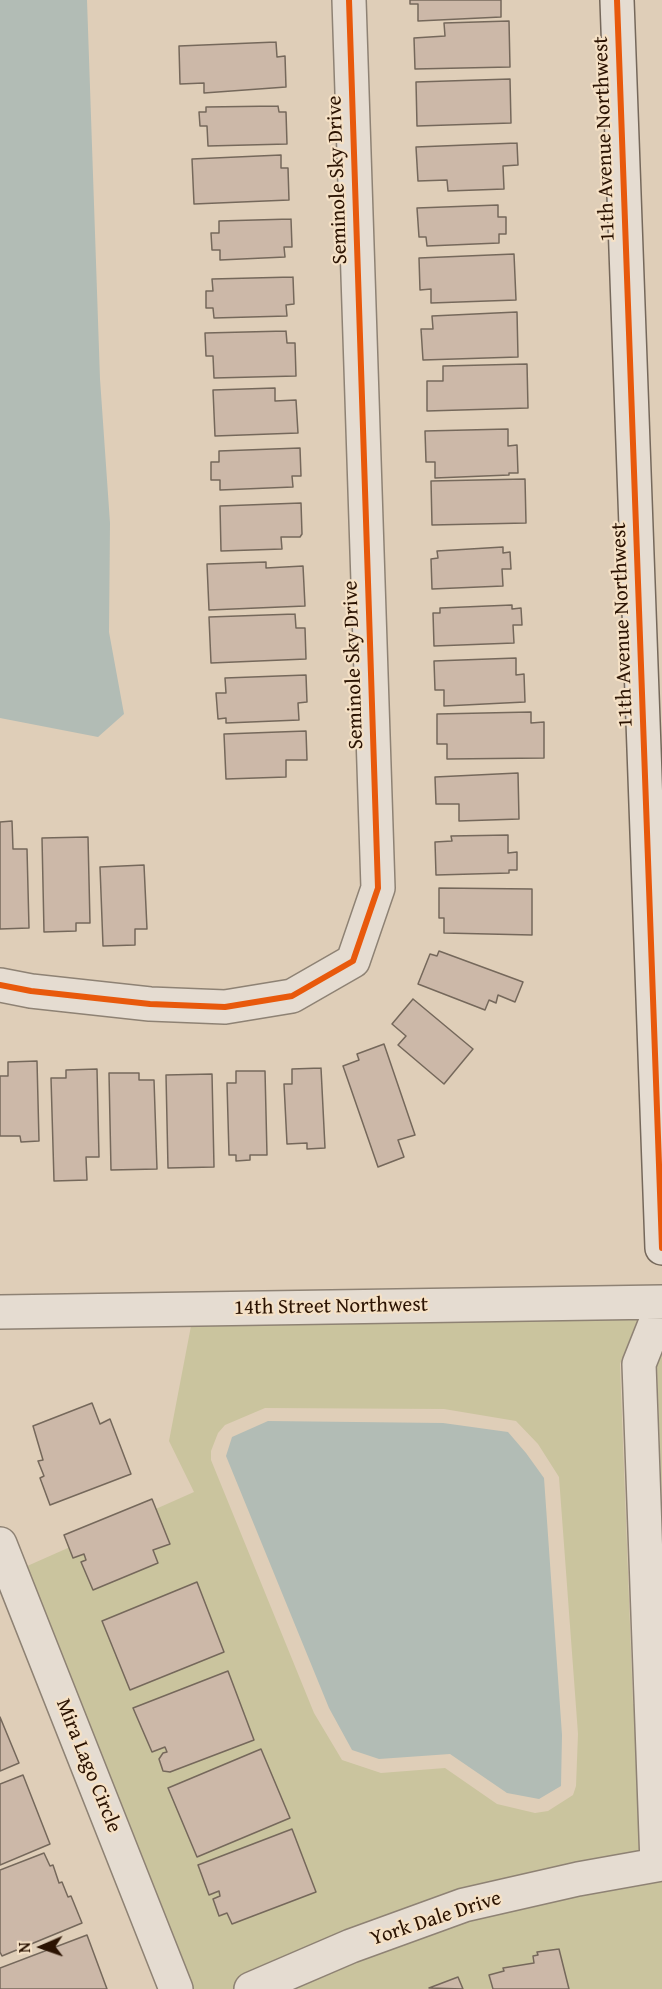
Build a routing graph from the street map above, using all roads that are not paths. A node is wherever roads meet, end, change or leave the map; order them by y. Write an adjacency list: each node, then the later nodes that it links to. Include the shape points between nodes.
1 (349, 0): 3 (street, Seminole Sky Drive, via 378,888 353,961 292,996 225,1007 150,1004 31,992)
2 (617, 0): 4 (street, 11th Avenue Northwest)
3 (0, 985)
4 (662, 1248)
5 (662, 1302): 7 (street, 14th Street Northwest)
6 (662, 1306): 9 (street, via 639,1364)
7 (0, 1312)
8 (0, 1544): 10 (street, Mira Lago Circle)
9 (660, 1864): 11 (street, York Dale Drive, via 464,1905 351,1946)
10 (176, 1989)
11 (251, 1989)

